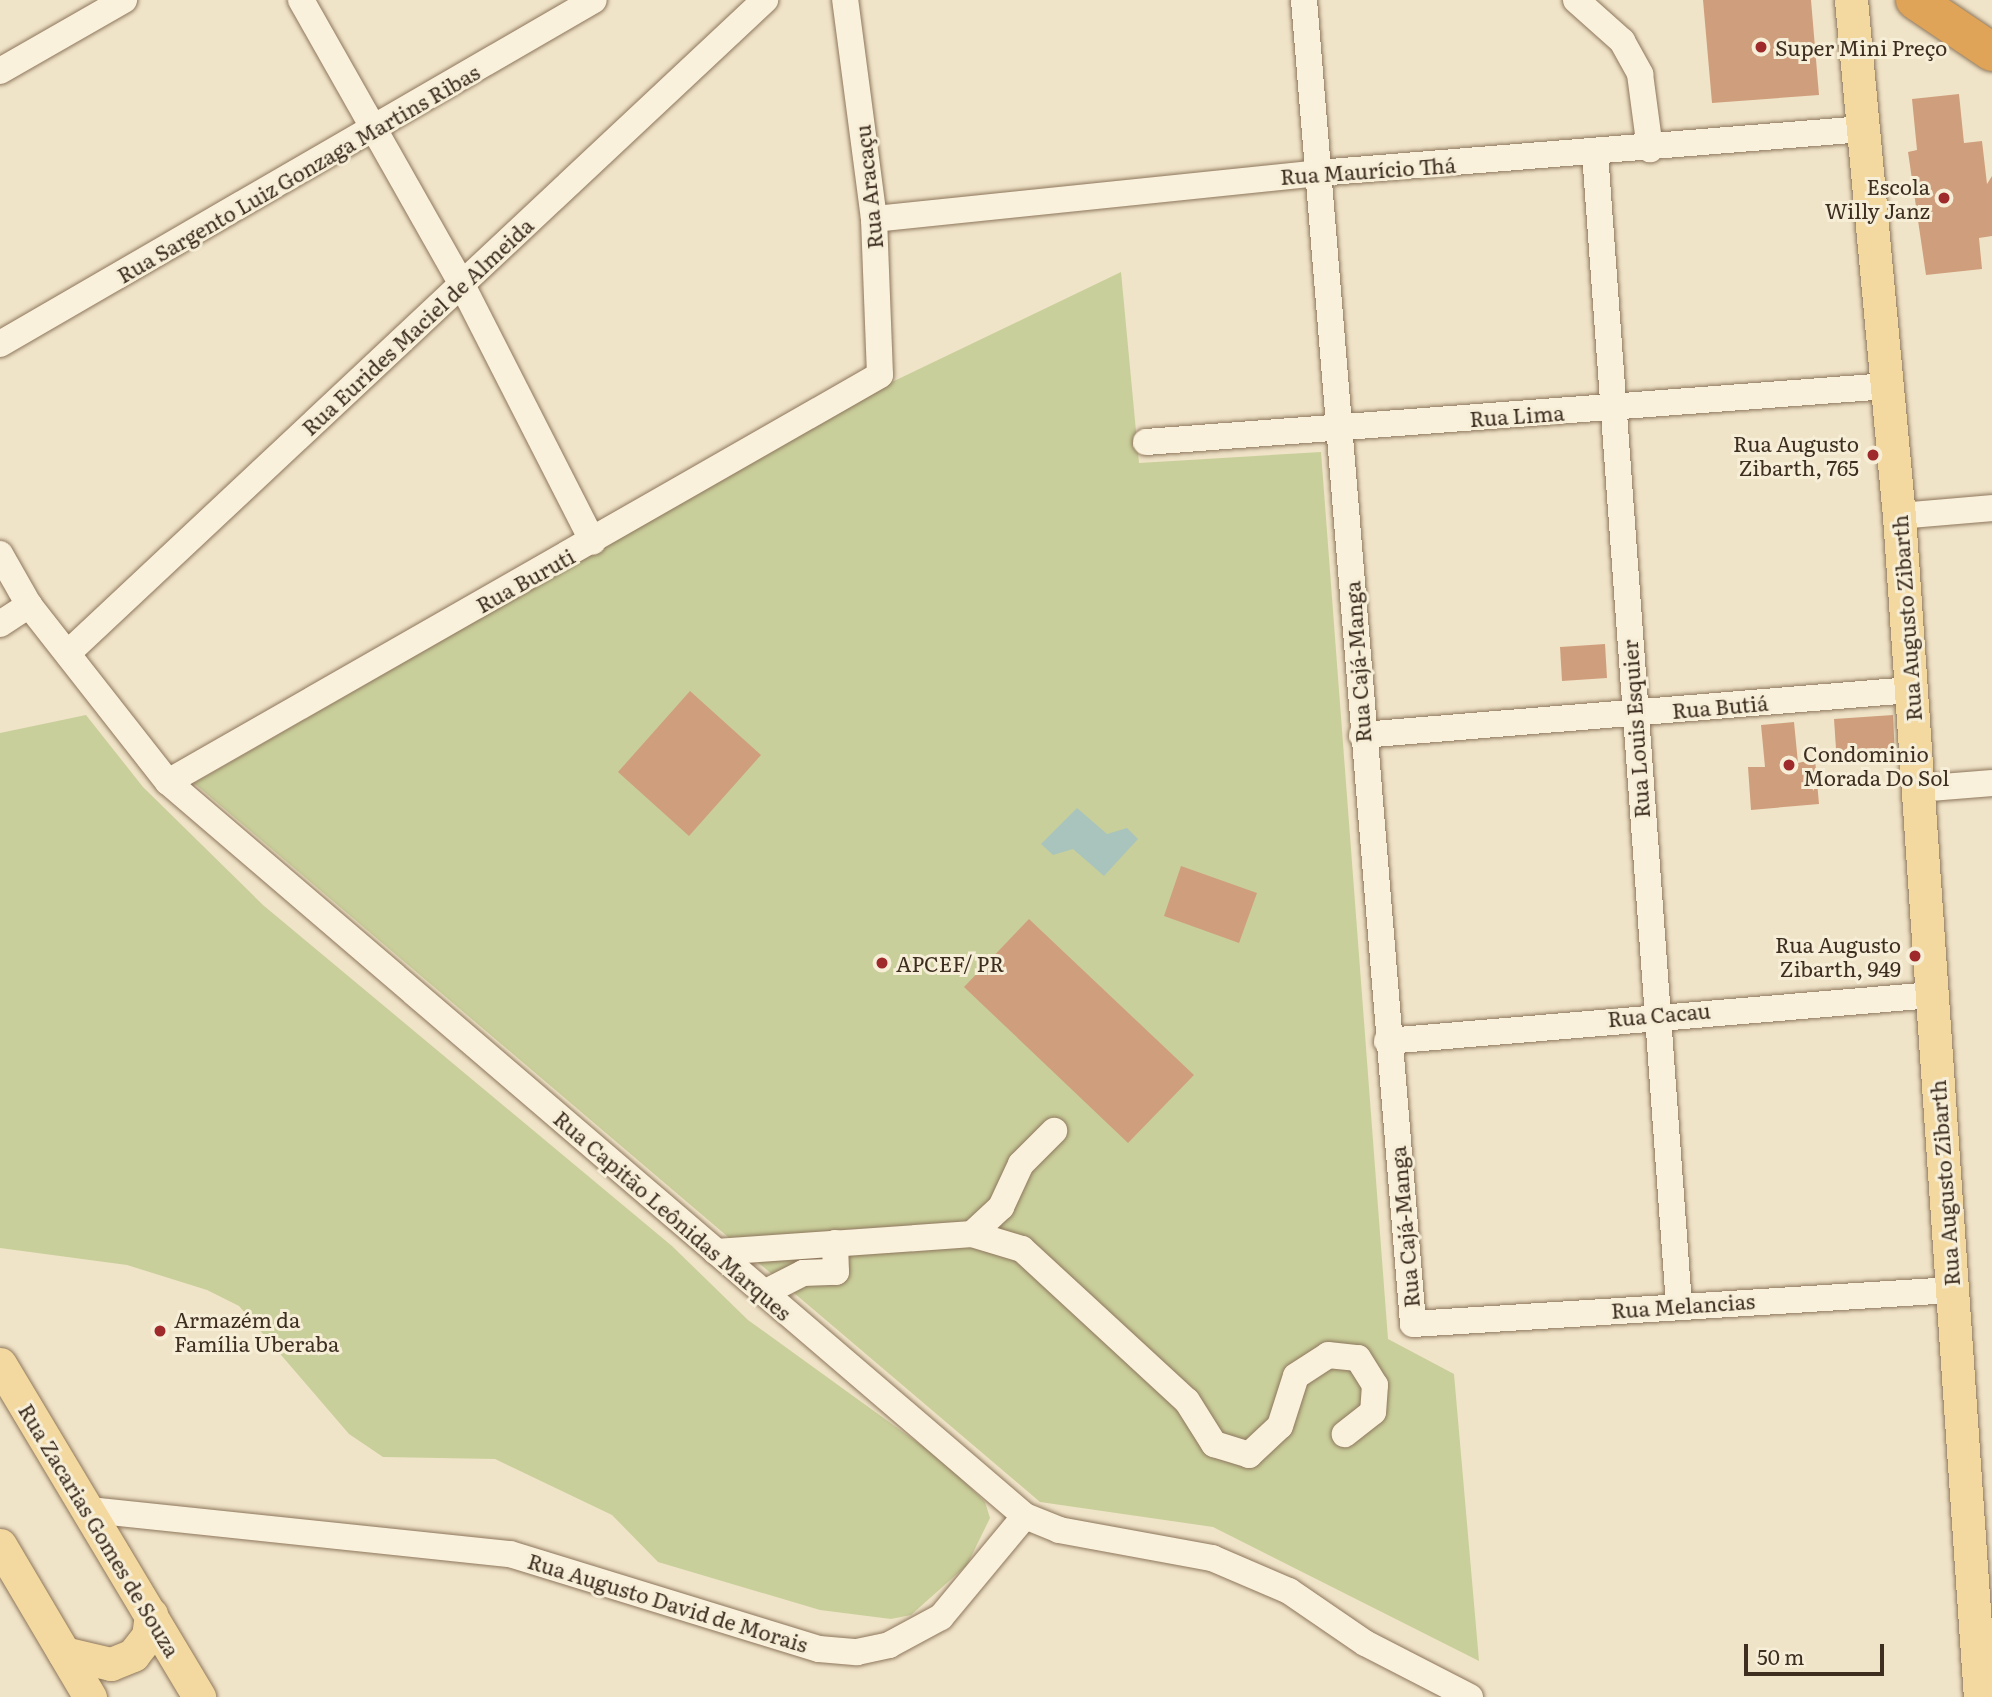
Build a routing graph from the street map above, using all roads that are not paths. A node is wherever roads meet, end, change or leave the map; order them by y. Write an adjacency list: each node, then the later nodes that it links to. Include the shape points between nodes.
1 (124, 0): 11 (street)
2 (301, 0): 12 (street)
3 (594, 0): 12 (street, Rua Sargento Luiz Gonzaga Martins Ribas)
4 (765, 0): 18 (street, Rua Eurides Maciel de Almeida)
5 (845, 0): 17 (street, Rua Aracaçu)
6 (1304, 0): 16 (street, Rua Cajá-Manga)
7 (1576, 0): 14 (street, via 1622,41 1640,74)
8 (1851, 0): 13 (main road, Rua Augusto Zibarth)
9 (1915, 0): 10 (highway)
10 (1992, 52)
11 (0, 71)
12 (378, 129): 18 (street); 19 (street, Rua Sargento Luiz Gonzaga Martins Ribas)
13 (1864, 129): 14 (street, Rua Maurício Thá); 21 (main road, Rua Augusto Zibarth)
14 (1650, 149): 15 (street, Rua Maurício Thá)
15 (1595, 153): 16 (street, Rua Maurício Thá); 22 (street, Rua Louis Esquier)
16 (1318, 173): 17 (street, Rua Maurício Thá); 23 (street, Rua Cajá-Manga)
17 (874, 219): 20 (street, Rua Aracaçu)
18 (462, 285): 27 (street); 31 (street, Rua Eurides Maciel de Almeida)
19 (0, 344)
20 (880, 375): 27 (street, Rua Buruti)
21 (1888, 386): 22 (street, Rua Lima); 26 (main road, Rua Augusto Zibarth)
22 (1615, 409): 23 (street, Rua Lima); 33 (street, Rua Louis Esquier)
23 (1340, 428): 24 (street, Rua Lima); 34 (street, Rua Cajá-Manga)
24 (1146, 442)
25 (1992, 508): 26 (street)
26 (1899, 516): 32 (main road, Rua Augusto Zibarth)
27 (593, 542): 35 (street, Rua Buruti)
28 (0, 554): 29 (street, Rua Capitão Leônidas Marques)
29 (29, 605): 30 (street); 31 (street, Rua Capitão Leônidas Marques)
30 (0, 624)
31 (69, 652): 35 (street, Rua Capitão Leônidas Marques)
32 (1911, 690): 33 (street, Rua Butiá); 37 (main road, Rua Augusto Zibarth)
33 (1632, 713): 34 (street, Rua Butiá); 39 (street, Rua Louis Esquier)
34 (1362, 735): 40 (street, Rua Cajá-Manga)
35 (168, 782): 45 (street, Rua Capitão Leônidas Marques)
36 (1992, 783): 37 (street)
37 (1917, 789): 38 (main road, Rua Augusto Zibarth)
38 (1932, 995): 39 (street, Rua Cacau); 47 (main road, Rua Augusto Zibarth)
39 (1658, 1013): 40 (street, Rua Cacau); 49 (street, Rua Louis Esquier)
40 (1387, 1041): 50 (street, Rua Cajá-Manga)
41 (1054, 1131): 42 (street, via 1021,1164 1001,1207)
42 (972, 1234): 43 (street); 52 (street, via 1022,1249 1187,1401 1214,1444 1249,1455 1280,1426 1296,1377 1328,1355 1358,1358 1375,1385 1373,1412)
43 (835, 1243): 44 (street); 46 (street, via 836,1272)
44 (802, 1244): 45 (street); 46 (street)
45 (716, 1252): 48 (street, Rua Capitão Leônidas Marques)
46 (803, 1273): 48 (street)
47 (1952, 1290): 49 (street, Rua Melancias); 61 (main road, Rua Augusto Zibarth)
48 (764, 1293): 54 (street, Rua Capitão Leônidas Marques)
49 (1679, 1305): 50 (street, Rua Melancias)
50 (1413, 1324)
51 (5, 1379): 53 (main road, Rua Zacarias Gomes de Souza)
52 (1345, 1434)
53 (90, 1510): 54 (street, Rua Augusto David de Morais, via 510,1554 819,1649 857,1652 889,1645 941,1617); 56 (main road, Rua Zacarias Gomes de Souza)
54 (1025, 1516): 60 (street, Rua Capitão Leônidas Marques, via 1059,1530 1212,1558 1289,1591 1365,1643)
55 (0, 1545): 57 (main road)
56 (151, 1614): 57 (main road, via 148,1636 133,1655 111,1664); 59 (main road, Rua Zacarias Gomes de Souza)
57 (64, 1653): 58 (main road)
58 (90, 1697)
59 (199, 1697)
60 (1470, 1697)
61 (1980, 1697)

